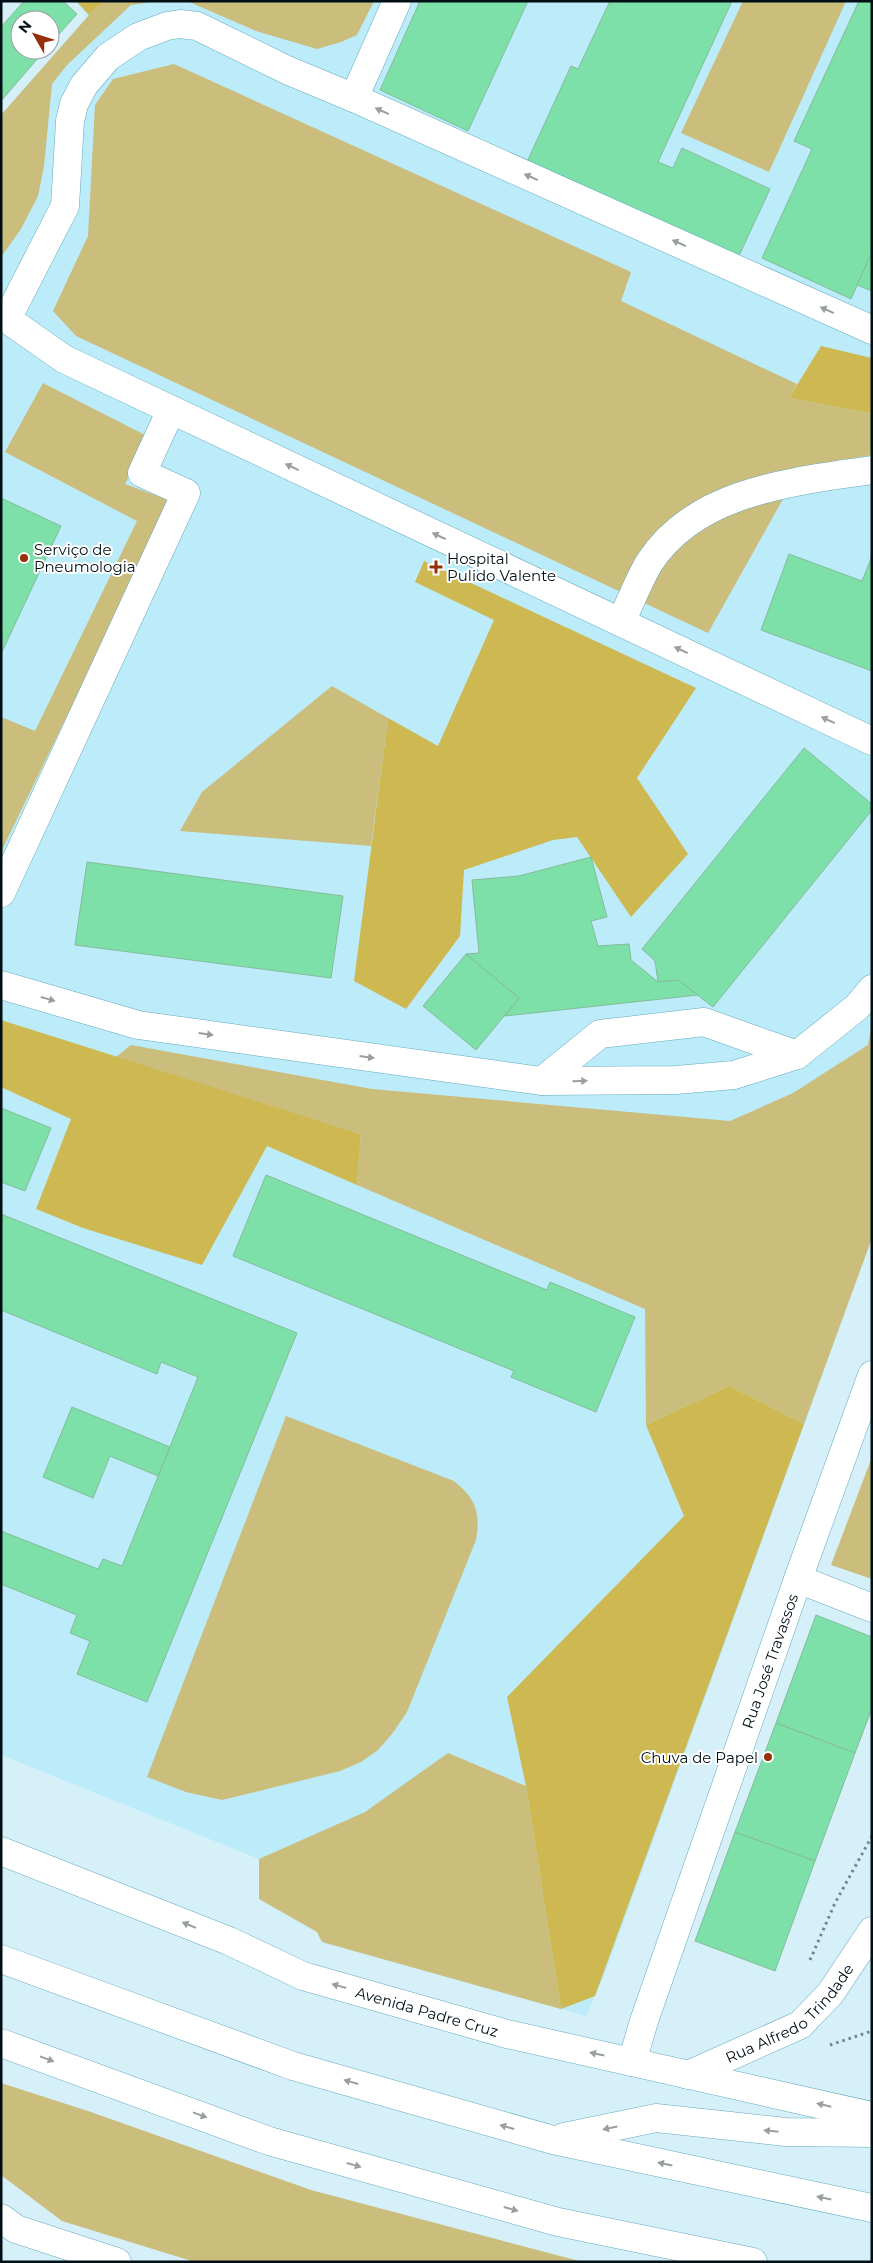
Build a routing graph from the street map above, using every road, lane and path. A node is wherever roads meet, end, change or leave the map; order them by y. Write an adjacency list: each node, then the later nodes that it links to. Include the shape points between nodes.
1 (397, 1): 2 (main road)
2 (354, 98): 3 (main road, via 197,26 167,26 121,47 96,68 74,104 68,137 65,206); 4 (main road, one-way to 2)
3 (4, 318): 5 (main road, via 64,359)
4 (872, 330)
5 (171, 410): 7 (main road, one-way to 5); 9 (main road, via 142,473 186,493)
6 (872, 470): 7 (main road, via 802,480 724,502 701,514 682,528 650,562)
7 (621, 622): 8 (main road, one-way to 7)
8 (872, 741)
9 (1, 893)
10 (1, 985): 13 (main road, one-way to 13, via 138,1025)
11 (872, 989): 12 (main road, via 857,1007)
12 (797, 1055): 13 (main road, one-way to 12, via 676,1080 724,1076); 13 (main road, via 704,1022 600,1034)
13 (542, 1081)
14 (872, 1375): 15 (main road, Rua José Travassos)
15 (798, 1579): 16 (main road); 25 (main road, Rua José Travassos)
16 (872, 1608)
17 (872, 1836): 21 (path, via 835,1903)
18 (1, 1851): 25 (main road, Avenida Padre Cruz, one-way to 18, via 507,2034 303,1976 228,1941)
19 (872, 1932): 26 (main road, Rua Alfredo Trindade, via 830,1994 800,2025)
20 (1, 1958): 29 (main road, one-way to 20, via 294,2066)
21 (807, 1966)
22 (872, 2031): 24 (path)
23 (1, 2043): 33 (main road, one-way to 33, via 270,2141 558,2222)
24 (829, 2045)
25 (632, 2062): 26 (main road, Avenida Padre Cruz)
26 (688, 2075): 27 (main road, Avenida Padre Cruz, one-way to 26)
27 (872, 2116)
28 (872, 2133): 29 (main road, one-way to 29, via 786,2132 656,2118)
29 (553, 2140): 30 (main road, one-way to 29)
30 (872, 2208)
31 (1, 2218): 32 (main road, via 16,2229)
32 (117, 2262)
33 (753, 2262)

